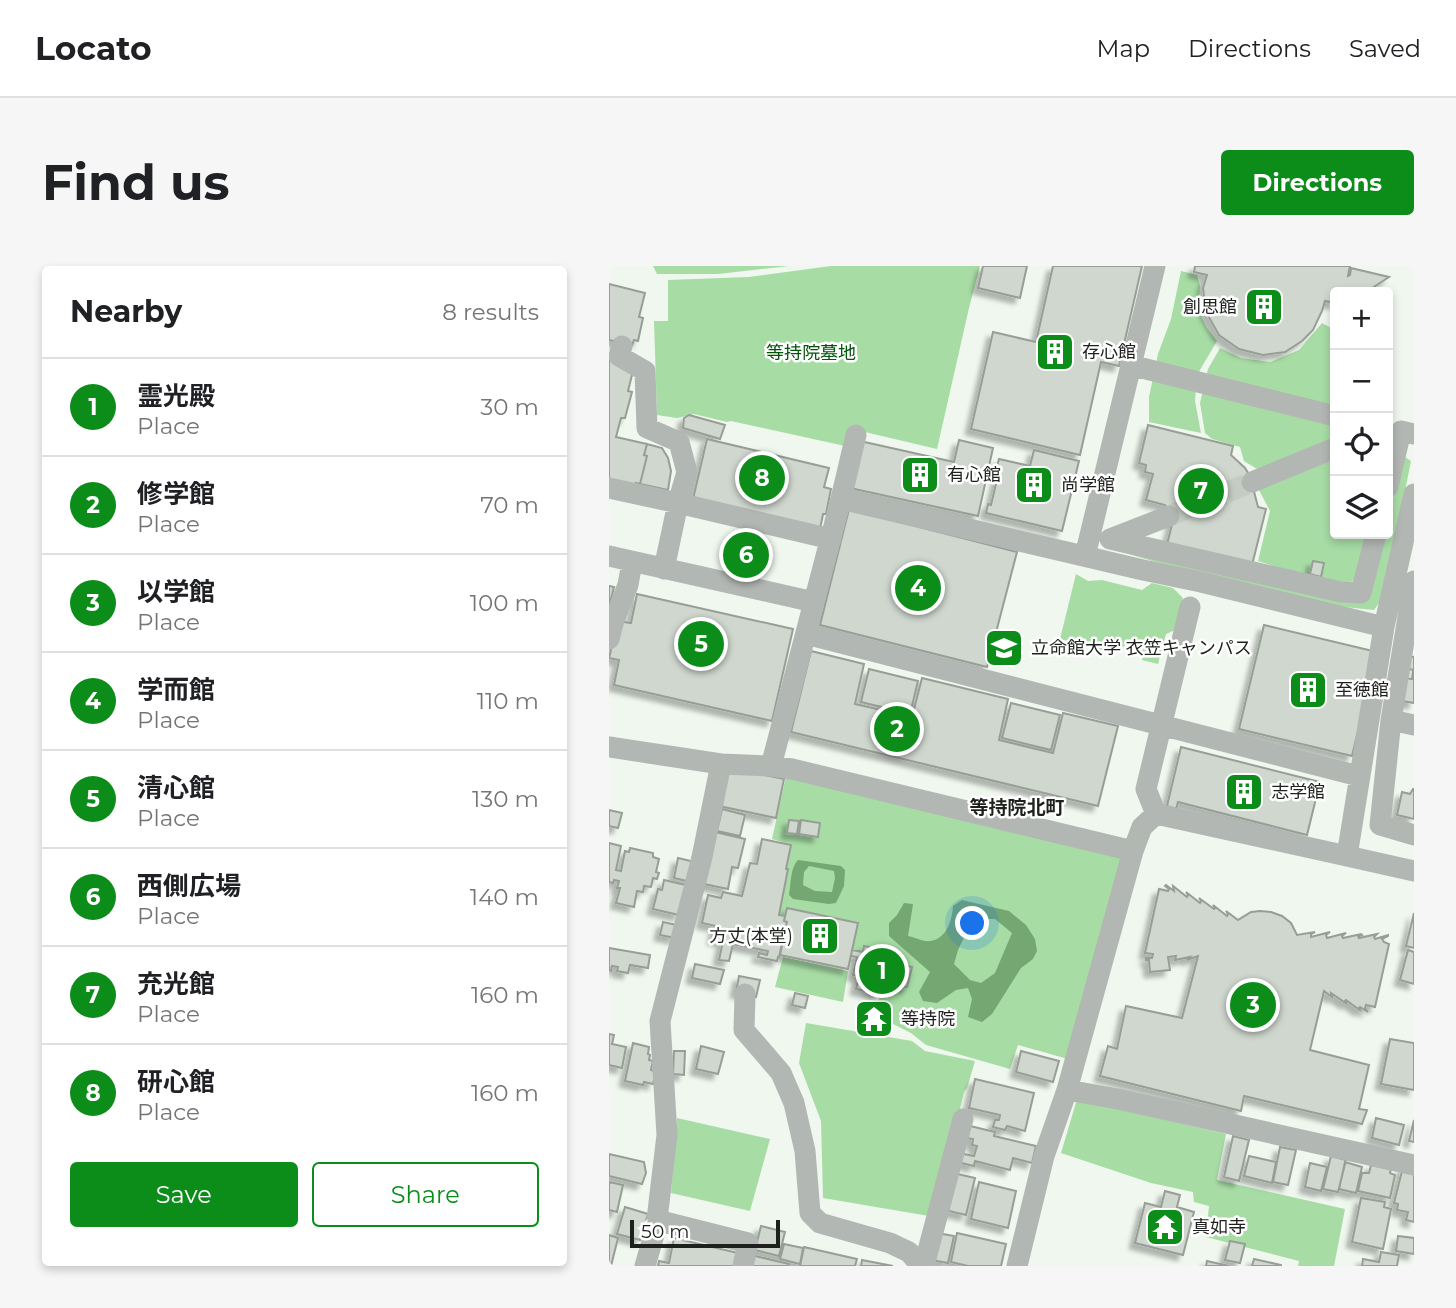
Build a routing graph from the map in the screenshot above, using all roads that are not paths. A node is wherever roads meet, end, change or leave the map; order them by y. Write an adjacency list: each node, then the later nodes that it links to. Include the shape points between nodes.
1 (1155, 266): 3 (street)
2 (622, 346): 13 (street, via 619,356 645,371 647,428 679,442 687,471)
3 (1130, 365): 4 (street); 19 (street)
4 (1330, 415)
5 (1401, 431): 8 (street)
6 (856, 435): 12 (street)
7 (1330, 449): 9 (street)
8 (1390, 476)
9 (1252, 482)
10 (618, 490): 13 (street)
11 (1414, 494): 25 (street)
12 (841, 499): 15 (street); 19 (street)
13 (678, 503): 15 (street); 21 (street)
14 (1169, 516): 16 (street)
15 (831, 539): 23 (street)
16 (1110, 539): 17 (street, via 1361,593); 19 (street)
17 (1375, 539)
18 (609, 556): 20 (street)
19 (1085, 556): 25 (street)
20 (632, 562): 21 (street); 27 (street)
21 (664, 569): 23 (street)
22 (1414, 581): 28 (street)
23 (814, 603): 26 (street)
24 (1190, 607): 29 (street)
25 (1384, 627): 34 (street)
26 (806, 634): 29 (street); 33 (street)
27 (609, 639)
28 (1391, 720): 30 (street); 36 (street, via 1380,825)
29 (1161, 725): 34 (street); 35 (street, via 1146,789)
30 (1414, 725)
31 (609, 747): 32 (street)
32 (722, 764): 33 (street); 44 (street, via 660,1021 667,1135)
33 (771, 766): 37 (street)
34 (1359, 776): 38 (street)
35 (1156, 814): 37 (street, via 1142,827); 38 (street)
36 (1414, 835)
37 (1133, 851): 41 (street)
38 (1347, 856): 39 (street)
39 (1414, 871)
40 (744, 994): 47 (street, via 744,1030 781,1073 795,1103 810,1213 820,1223 909,1252)
41 (1067, 1090): 43 (street); 48 (street, via 1044,1156)
42 (963, 1119): 47 (street)
43 (1414, 1165)
44 (657, 1220): 45 (street); 46 (street, via 748,1243)
45 (645, 1266)
46 (743, 1266)
47 (921, 1266)
48 (1017, 1266)

